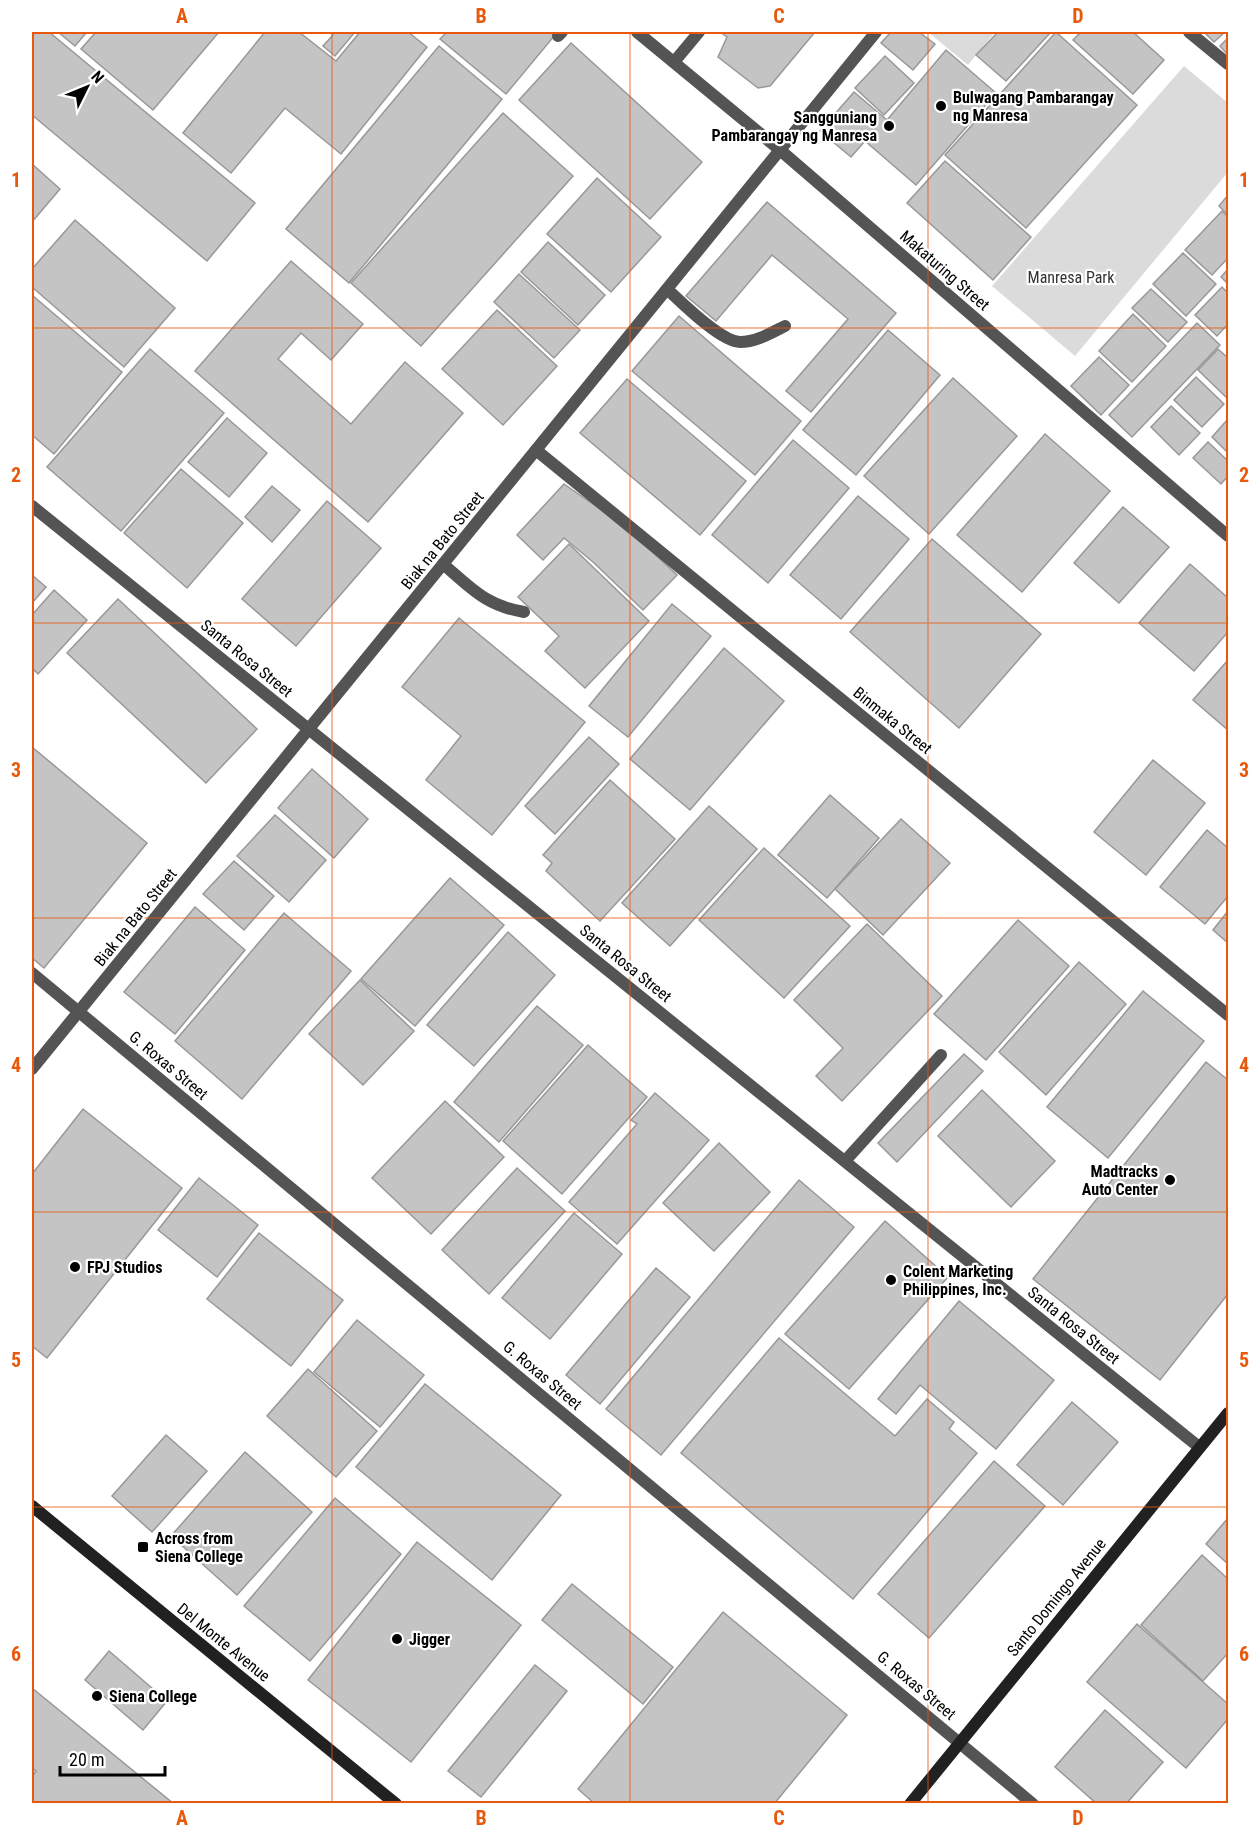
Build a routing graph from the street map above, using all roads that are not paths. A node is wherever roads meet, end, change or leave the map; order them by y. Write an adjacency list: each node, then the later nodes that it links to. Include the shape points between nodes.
1 (637, 32): 5 (street, Makaturing Street)
2 (699, 32): 5 (street)
3 (876, 32): 7 (street, Biak na Bato Street)
4 (1189, 32): 6 (street)
5 (674, 62): 7 (street, Makaturing Street)
6 (1228, 64)
7 (780, 150): 8 (street, Biak na Bato Street); 12 (street, Makaturing Street)
8 (667, 289): 9 (street, via 714,330 737,342 760,338); 10 (street, Biak na Bato Street)
9 (785, 326)
10 (536, 450): 13 (street, Biak na Bato Street); 18 (street, Binmaka Street)
11 (32, 506): 15 (street, Santa Rosa Street)
12 (1228, 536)
13 (443, 564): 14 (street, via 496,606); 15 (street, Biak na Bato Street)
14 (524, 612)
15 (309, 729): 17 (street, Biak na Bato Street); 21 (street, Santa Rosa Street)
16 (32, 973): 17 (street, G. Roxas Street)
17 (79, 1012): 20 (street, Biak na Bato Street); 25 (street, G. Roxas Street)
18 (1228, 1016)
19 (941, 1055): 21 (street)
20 (32, 1069)
21 (845, 1161): 23 (street, Santa Rosa Street)
22 (1228, 1413): 23 (main road, Santo Domingo Avenue)
23 (1198, 1448): 25 (main road, Santo Domingo Avenue)
24 (32, 1506): 26 (main road, Del Monte Avenue)
25 (960, 1742): 27 (main road, Santo Domingo Avenue); 28 (street, G. Roxas Street)
26 (396, 1803)
27 (910, 1803)
28 (1033, 1803)

